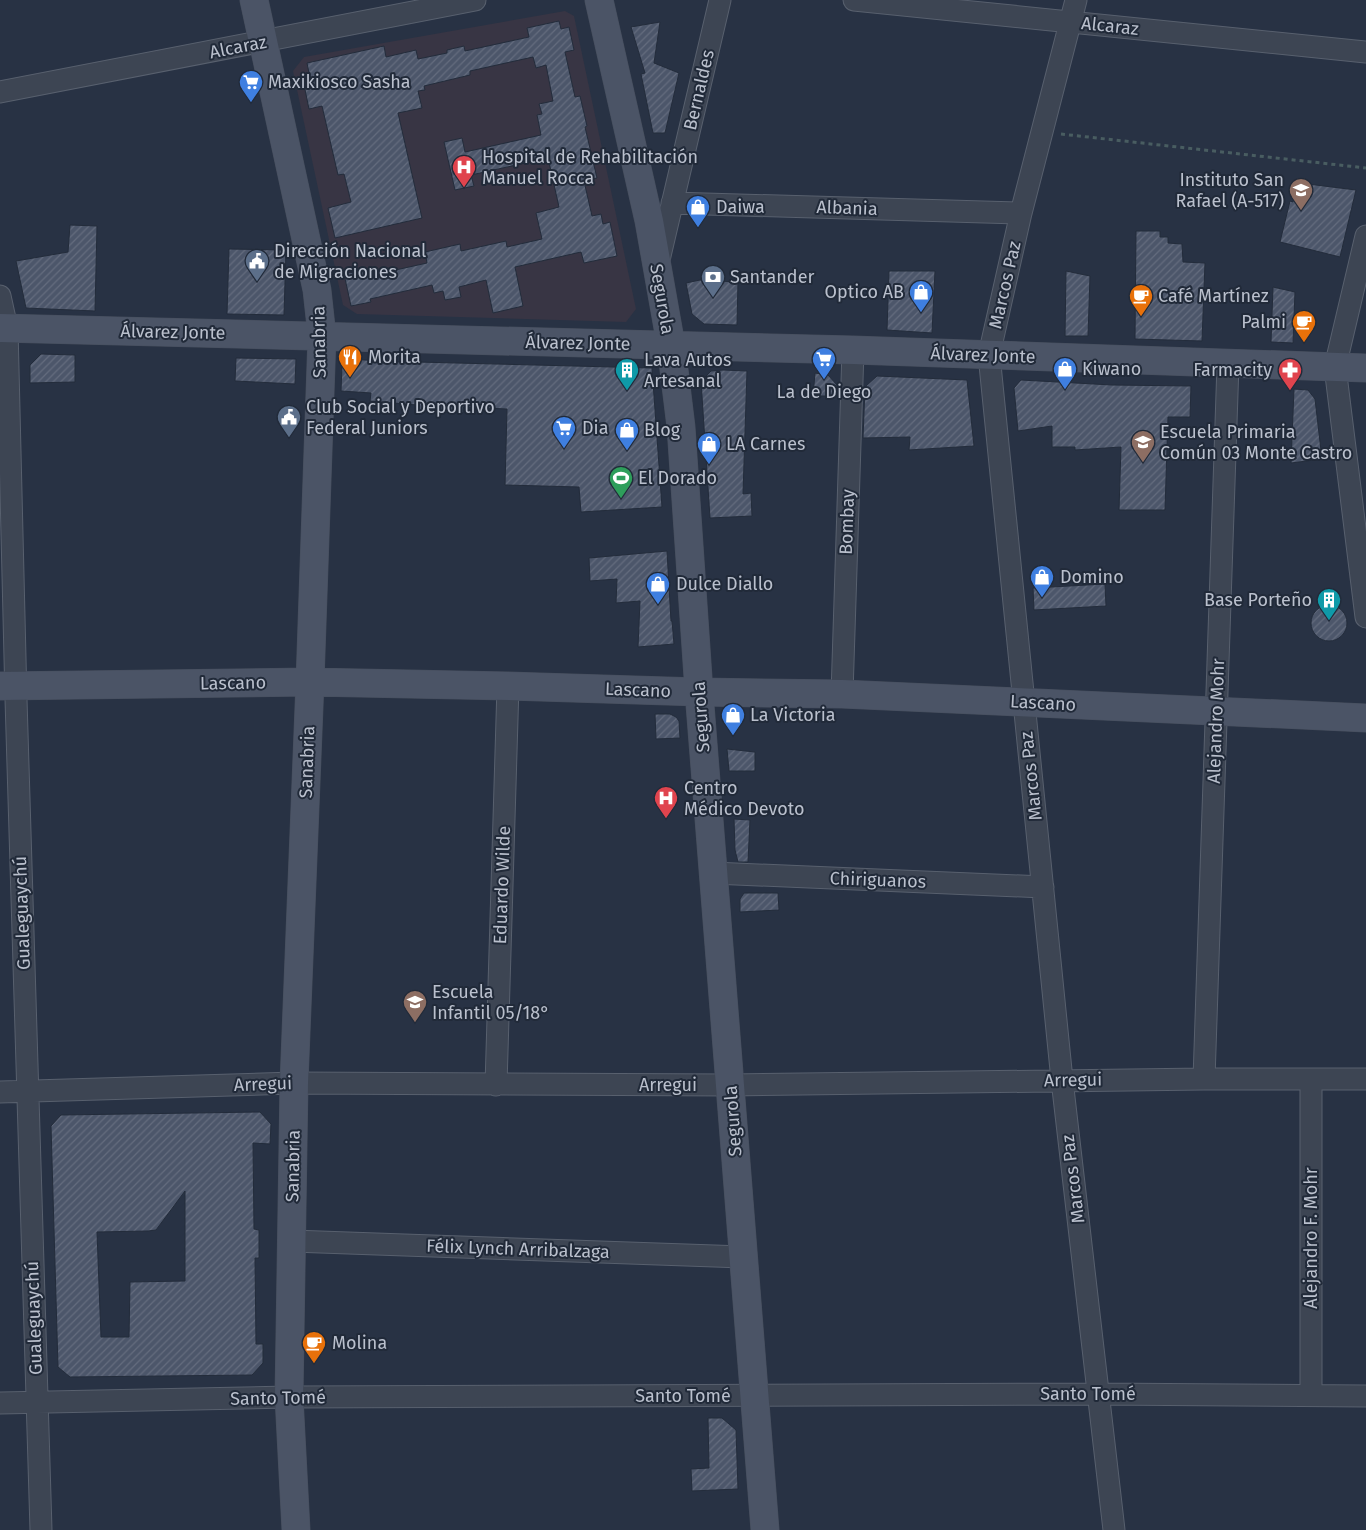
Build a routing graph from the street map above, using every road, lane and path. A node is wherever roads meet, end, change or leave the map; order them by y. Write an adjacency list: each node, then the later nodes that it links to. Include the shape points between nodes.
1 (254, 0): 8 (street, Sanabria)
2 (476, 0): 8 (street, Alcaraz)
3 (599, 0): 16 (street, Segurola, via 636,159)
4 (720, 0): 13 (street, Bernaldes)
5 (854, 0): 7 (street, Alcaraz)
6 (1076, 0): 7 (street, Marcos Paz)
7 (1070, 22): 9 (street, Alcaraz); 11 (street, Marcos Paz)
8 (263, 42): 10 (street, Alcaraz); 19 (street, Sanabria, via 317,290)
9 (1366, 52)
10 (0, 92)
11 (1043, 132): 12 (path); 14 (street, Marcos Paz)
12 (1366, 168)
13 (672, 203): 14 (street, Albania); 16 (street, Bernaldes)
14 (1021, 213): 22 (street, Marcos Paz)
15 (1366, 236): 24 (street)
16 (657, 268): 20 (street, Segurola)
17 (0, 296): 18 (street, Gualeguaychú)
18 (3, 328): 19 (street, Álvarez Jonte); 28 (street, Gualeguaychú)
19 (322, 336): 20 (street, Álvarez Jonte); 27 (street, Sanabria)
20 (671, 345): 21 (street, Álvarez Jonte); 30 (street, Segurola, via 681,427)
21 (853, 350): 22 (street, Álvarez Jonte); 31 (street, Bombay)
22 (988, 355): 23 (street, Álvarez Jonte); 32 (street, Marcos Paz)
23 (1228, 364): 24 (street, Álvarez Jonte); 33 (street, Alejandro Mohr)
24 (1335, 368): 25 (street, Álvarez Jonte); 26 (street)
25 (1366, 368)
26 (1366, 617)
27 (310, 682): 28 (street, Lascano); 29 (street, Lascano); 41 (street, Sanabria)
28 (8, 686): 44 (street, Gualeguaychú)
29 (508, 686): 30 (street, Lascano); 42 (street, Eduardo Wilde)
30 (699, 692): 31 (street, Lascano); 35 (street, Segurola)
31 (842, 694): 32 (street, Lascano)
32 (1024, 702): 33 (street, Lascano); 36 (street, Marcos Paz)
33 (1216, 711): 34 (street, Lascano); 37 (street, Alejandro Mohr)
34 (1366, 718)
35 (713, 873): 36 (street, Chiriguanos); 43 (street, Segurola)
36 (1042, 887): 38 (street, Marcos Paz)
37 (1204, 1079): 38 (street, Arregui); 39 (street, Arregui)
38 (1062, 1080): 43 (street, Arregui); 48 (street, Marcos Paz)
39 (1312, 1080): 40 (street, Arregui); 49 (street, Alejandro F. Mohr)
40 (1366, 1080)
41 (294, 1083): 42 (street, Arregui); 44 (street, Arregui); 46 (street, Sanabria)
42 (496, 1085): 43 (street, Arregui)
43 (731, 1085): 47 (street, Segurola)
44 (28, 1091): 45 (street, Arregui); 53 (street, Gualeguaychú)
45 (0, 1092)
46 (292, 1241): 47 (street, Félix Lynch Arribalzaga); 52 (street, Sanabria)
47 (744, 1257): 50 (street, Segurola)
48 (1098, 1394): 49 (street, Santo Tomé); 50 (street, Santo Tomé); 58 (street, Marcos Paz)
49 (1311, 1395): 51 (street, Santo Tomé)
50 (755, 1396): 52 (street, Santo Tomé); 57 (street, Segurola)
51 (1366, 1396)
52 (289, 1397): 53 (street, Santo Tomé); 56 (street, Sanabria)
53 (37, 1402): 54 (street, Santo Tomé); 55 (street, Gualeguaychú)
54 (0, 1403)
55 (41, 1530)
56 (296, 1530)
57 (765, 1530)
58 (1114, 1530)

